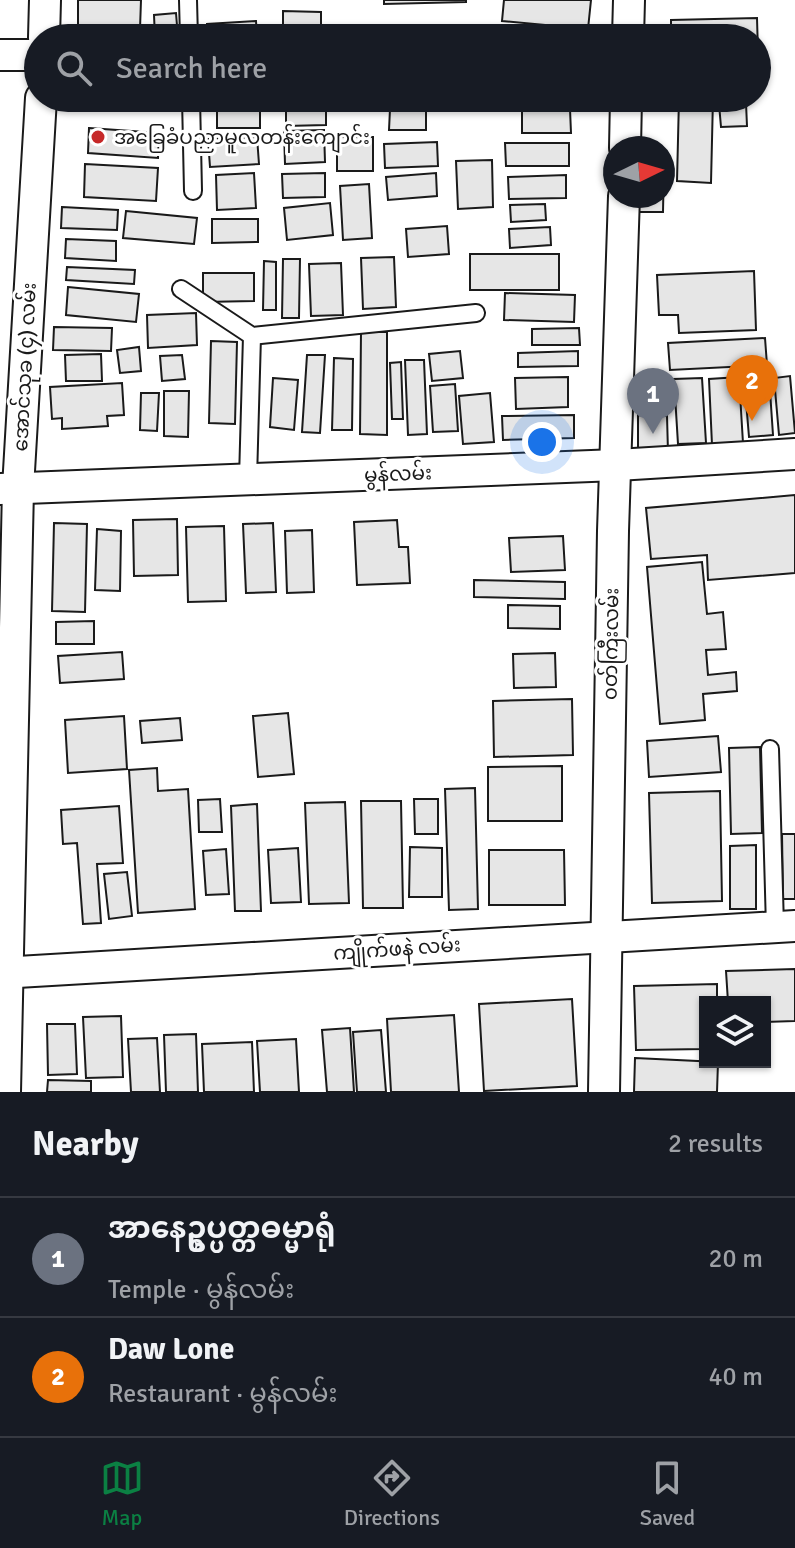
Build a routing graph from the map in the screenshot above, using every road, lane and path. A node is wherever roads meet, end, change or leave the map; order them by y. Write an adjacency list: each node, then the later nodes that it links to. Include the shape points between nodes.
1 (45, 0): 4 (street)
2 (188, 0): 5 (lane)
3 (629, 0): 6 (street)
4 (44, 24)
5 (189, 24)
6 (628, 24)
7 (0, 55): 8 (street)
8 (24, 55)
9 (40, 112): 21 (street, အောင်သုခ (၄) လမ်း)
10 (191, 112): 13 (lane)
11 (626, 112): 12 (street)
12 (625, 136)
13 (193, 191)
14 (624, 208): 19 (street, ၀တ်ကြီးလမ်း)
15 (181, 289): 17 (lane)
16 (476, 313): 17 (lane)
17 (252, 336): 20 (lane)
18 (795, 454): 19 (street, မွန်လမ်း)
19 (617, 465): 20 (street, မွန်လမ်း); 24 (street, ၀တ်ကြီးလမ်း)
20 (248, 479): 21 (street, မွန်လမ်း)
21 (9, 488): 25 (street, အောင်သုခ (၄) လမ်း)
22 (770, 749): 23 (lane)
23 (785, 926): 24 (street, ကျိုက်ဖနဲ လမ်း)
24 (608, 936): 25 (street, ကျိုက်ဖနဲ လမ်း); 27 (street, ၀တ်ကြီးလမ်း)
25 (4, 973): 26 (street, အောင်သုခ (၄) လမ်း)
26 (5, 1092)
27 (604, 1092)

